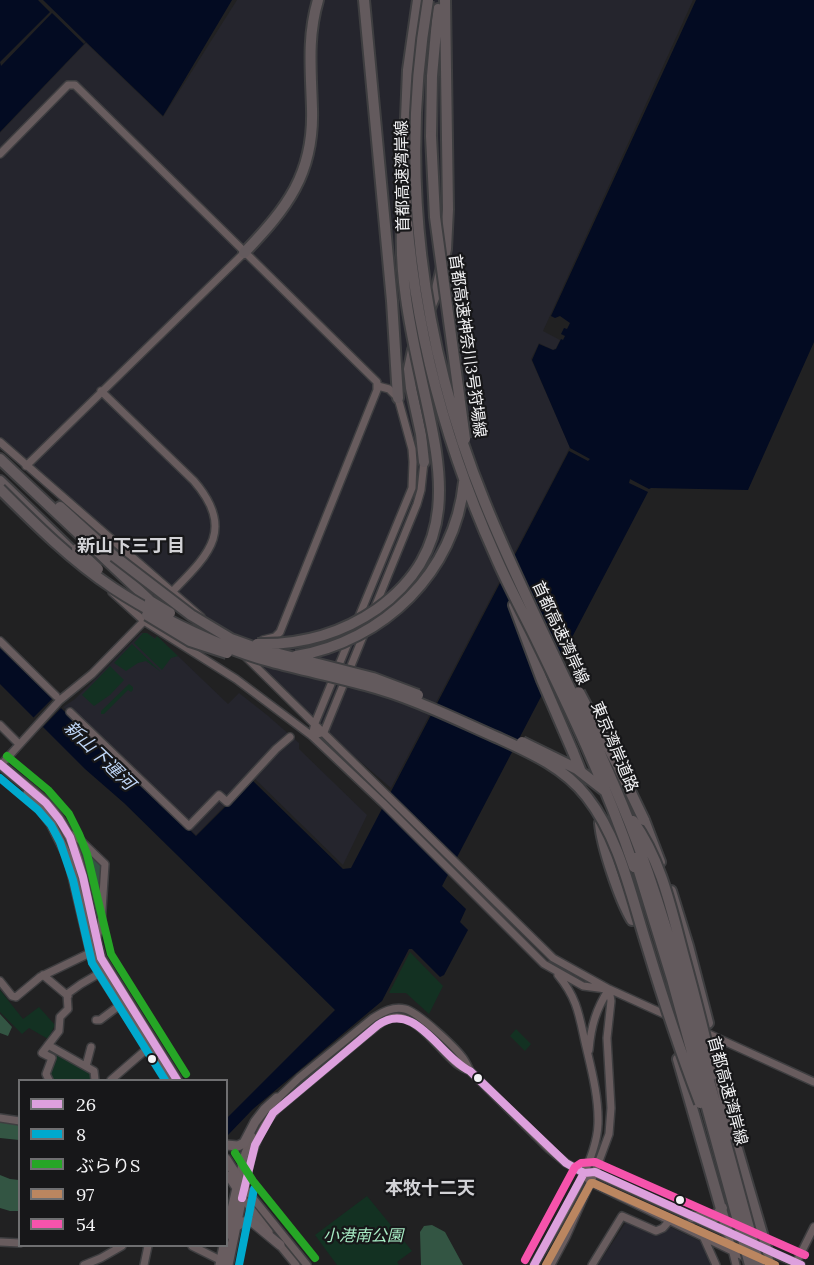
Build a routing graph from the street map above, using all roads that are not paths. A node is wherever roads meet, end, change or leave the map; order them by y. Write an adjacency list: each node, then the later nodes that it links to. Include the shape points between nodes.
1 (318, 0): 9 (highway, via 310,40 310,145 299,183 285,207)
2 (364, 0): 12 (highway)
3 (418, 0): 8 (highway, 首都高速湾岸線, via 408,70)
4 (429, 0): 27 (highway, 首都高速湾岸線, bridge, via 421,43 415,154 417,222 429,310 450,405 472,469); 32 (highway, 東京湾岸道路, bridge, via 417,157 422,245 436,336 453,406 486,501); 42 (highway, 東京湾岸道路, bridge, via 416,93 413,184 422,283 440,373 458,438 483,504 598,753)
5 (440, 0): 26 (highway, 首都高速神奈川3号狩場線, bridge, via 431,136 438,239 465,436 465,474 448,541 410,597 380,624 312,654 267,658 237,655 201,645)
6 (445, 0): 16 (highway, bridge, via 448,230 444,265 411,359 410,378)
7 (0, 154): 9 (street, via 68,85 75,85)
8 (404, 167): 21 (highway, 首都高速湾岸線, bridge, via 415,290 434,382 458,460); 24 (highway, bridge, via 401,237 406,292 440,474 439,512 423,557 402,587 371,613 337,631 299,642 257,644 229,639 192,626)
9 (244, 253): 10 (street); 11 (street)
10 (378, 386): 12 (street); 29 (street, via 280,632)
11 (102, 391): 17 (street); 22 (street, via 194,481 214,510 216,525 209,551)
12 (398, 398): 33 (street, via 411,449 412,488)
13 (0, 442): 17 (street)
14 (0, 452): 71 (highway, bridge, via 114,556 220,634 256,648 373,678 419,696 558,758 614,799 640,831 662,877 706,1038)
15 (0, 459): 24 (highway)
16 (424, 462): 35 (street, via 417,504)
17 (26, 466): 22 (street)
18 (0, 467): 24 (highway, via 117,578)
19 (0, 474): 23 (highway, bridge)
20 (1, 489): 23 (highway, bridge, via 80,563); 25 (street); 26 (highway, 首都高速神奈川3号狩場線, bridge, via 127,600)
21 (504, 576): 57 (highway, bridge, via 588,788); 69 (highway, 首都高速湾岸線, bridge, via 569,708 621,830 669,980)
22 (173, 592): 25 (street); 29 (street)
23 (128, 597): 26 (highway, bridge); 69 (highway, bridge, via 227,647 365,684 419,703 526,751 571,780 596,809 612,840)
24 (150, 601)
25 (144, 621): 30 (street, via 93,674); 36 (street, via 236,679)
26 (159, 623)
27 (546, 638): 52 (highway, bridge, via 587,706 644,820 678,912); 71 (highway, 首都高速湾岸線, bridge, via 607,769 642,857 675,959)
28 (0, 641): 30 (street)
29 (239, 650): 33 (street)
30 (57, 699): 38 (street)
31 (70, 712): 37 (street, via 189,826 219,795 227,802)
32 (585, 715): 52 (highway, bridge, via 624,795); 108 (highway, 東京湾岸道路, bridge, via 623,805 660,920)
33 (315, 723): 35 (street); 36 (street)
34 (0, 725): 38 (street)
35 (324, 732): 36 (street); 48 (street, via 554,958)
36 (312, 736): 44 (street)
37 (291, 737)
38 (19, 744): 39 (street)
39 (0, 765): 40 (main road)
40 (21, 783): 41 (main road, via 46,803); 43 (main road, via 51,823 69,859)
41 (65, 831): 43 (main road, via 81,869); 43 (street, via 105,864 101,925)
42 (630, 842): 57 (highway, bridge); 107 (highway, 東京湾岸道路, bridge, via 672,978)
43 (95, 947): 45 (main road); 46 (street); 64 (main road)
44 (554, 971): 48 (street, via 583,986); 56 (street, via 578,1008)
45 (100, 974): 49 (street); 50 (main road)
46 (43, 975): 47 (street, via 16,997); 49 (street)
47 (0, 981)
48 (609, 989): 56 (street, via 592,1021); 65 (street); 73 (street, via 611,1121)
49 (68, 996): 53 (street, via 68,1010 60,1017 59,1031)
50 (120, 1005): 51 (street); 55 (main road)
51 (96, 1020)
52 (708, 1023): 95 (highway, bridge, via 733,1135)
53 (48, 1045): 58 (street); 60 (street, via 42,1053 51,1058 46,1074)
54 (91, 1047): 58 (street)
55 (148, 1048): 62 (street); 63 (main road)
56 (589, 1055): 75 (street, via 598,1125)
57 (678, 1059): 69 (highway)
58 (86, 1066): 61 (street, via 94,1071)
59 (470, 1071): 66 (street, via 464,1058 417,1015 406,1009 393,1009 373,1018); 75 (street, via 557,1155); 77 (street, via 457,1064 412,1022 397,1017 384,1021 273,1113 255,1145)
60 (48, 1079)
61 (95, 1079)
62 (112, 1079)
63 (168, 1079)
64 (176, 1079)
65 (814, 1082)
66 (277, 1098): 70 (main road, via 255,1122 244,1143); 77 (street, via 252,1136)
67 (0, 1118): 68 (street)
68 (18, 1121)
69 (708, 1143): 79 (highway); 107 (highway, 首都高速湾岸線, bridge)
70 (228, 1145)
71 (728, 1152): 108 (highway, 首都高速湾岸線, bridge)
72 (228, 1163): 77 (main road)
73 (594, 1172): 75 (street); 76 (street); 80 (street)
74 (228, 1173): 77 (main road)
75 (584, 1173): 76 (street); 102 (street)
76 (590, 1182): 81 (street); 103 (street)
77 (240, 1185): 78 (main road); 84 (main road); 101 (street)
78 (242, 1198): 82 (main road); 89 (street)
79 (722, 1208): 80 (highway, via 716,1217); 85 (highway)
80 (692, 1216): 85 (street)
81 (670, 1220): 86 (street); 104 (street, via 656,1231 621,1216)
82 (237, 1227): 89 (main road, via 251,1221); 96 (main road)
83 (814, 1227): 97 (street)
84 (228, 1228)
85 (728, 1233): 94 (street); 95 (street)
86 (703, 1236): 94 (street); 105 (street)
87 (0, 1242): 88 (street)
88 (18, 1243)
89 (280, 1245): 100 (street)
90 (119, 1247): 98 (street)
91 (148, 1247): 99 (street)
92 (196, 1247): 96 (street)
93 (224, 1247): 96 (main road)
94 (732, 1251): 106 (street); 108 (street)
95 (767, 1251): 97 (street); 109 (street)
96 (224, 1263)
97 (799, 1264)
98 (84, 1265)
99 (144, 1265)
100 (296, 1265)
101 (307, 1265)
102 (534, 1265)
103 (551, 1265)
104 (592, 1265)
105 (716, 1265)
106 (736, 1265)
107 (749, 1265)
108 (759, 1265)
109 (771, 1265)

